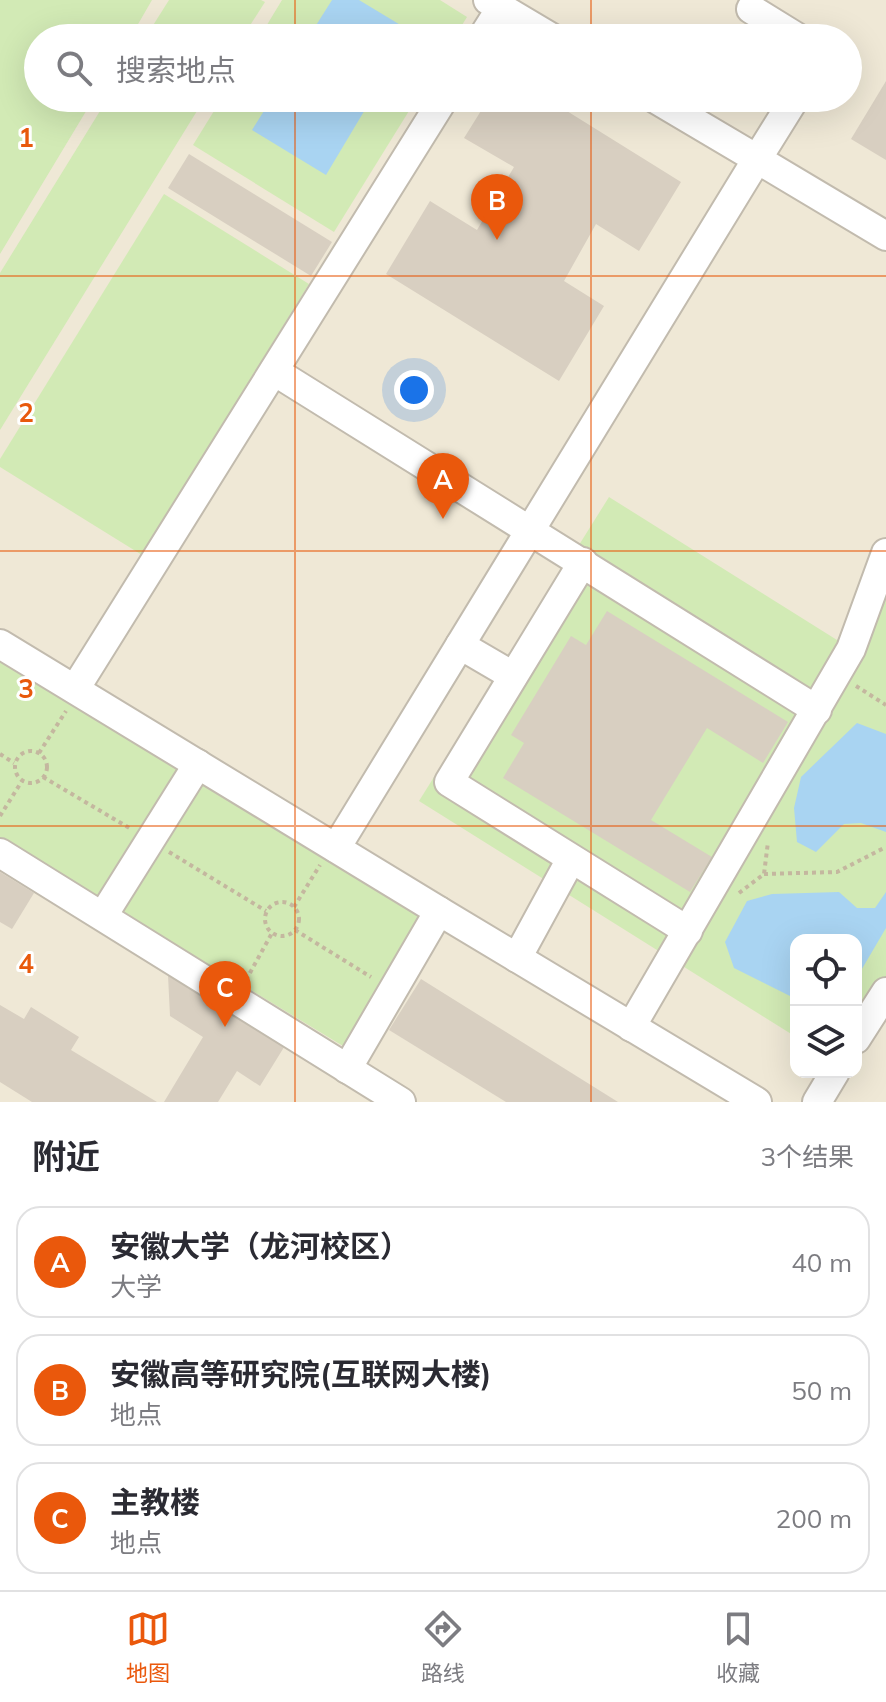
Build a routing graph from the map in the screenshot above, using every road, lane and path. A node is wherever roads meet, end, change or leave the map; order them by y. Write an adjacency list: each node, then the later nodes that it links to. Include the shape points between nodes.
1 (748, 3): 5 (lane)
2 (494, 4): 3 (lane); 4 (lane)
3 (533, 11)
4 (487, 24)
5 (778, 24)
6 (435, 112): 11 (lane)
7 (678, 112): 9 (lane)
8 (786, 112): 9 (lane)
9 (757, 159): 10 (lane); 12 (lane)
10 (886, 236)
11 (274, 371): 12 (lane); 19 (lane)
12 (531, 528): 14 (lane); 16 (lane)
13 (886, 553): 17 (lane)
14 (583, 562): 18 (lane); 21 (lane)
15 (0, 644): 19 (lane)
16 (460, 645): 18 (lane); 30 (lane)
17 (837, 674): 20 (path); 21 (lane)
18 (513, 676): 33 (lane, via 449,782)
19 (77, 690): 22 (path); 25 (lane)
20 (886, 705)
21 (817, 710): 40 (lane)
22 (39, 753): 24 (path, via 24,751); 26 (path, via 46,761)
23 (0, 754): 24 (path)
24 (14, 763): 27 (path)
25 (198, 764): 29 (lane); 30 (lane)
26 (43, 777): 27 (path, via 33,783); 29 (path)
27 (22, 781): 28 (path)
28 (0, 816)
29 (150, 841): 36 (path); 38 (lane)
30 (334, 847): 35 (path); 37 (lane)
31 (886, 847): 34 (path, via 837,872)
32 (0, 853): 38 (lane)
33 (571, 859): 40 (lane); 42 (lane)
34 (764, 874)
35 (294, 907): 36 (path, via 279,902); 39 (path, via 299,921)
36 (266, 911): 41 (path)
37 (439, 911): 42 (lane); 43 (lane)
38 (104, 914): 45 (lane)
39 (295, 930): 41 (path, via 281,936); 43 (path)
40 (688, 931): 46 (lane)
41 (272, 933): 45 (path)
42 (517, 958): 46 (lane)
43 (393, 991): 48 (lane)
44 (886, 992): 47 (lane)
45 (236, 998): 48 (lane)
46 (631, 1027): 51 (lane)
47 (862, 1030)
48 (347, 1069): 50 (lane)
49 (831, 1078): 52 (lane)
50 (401, 1102)
51 (757, 1102)
52 (817, 1102)

